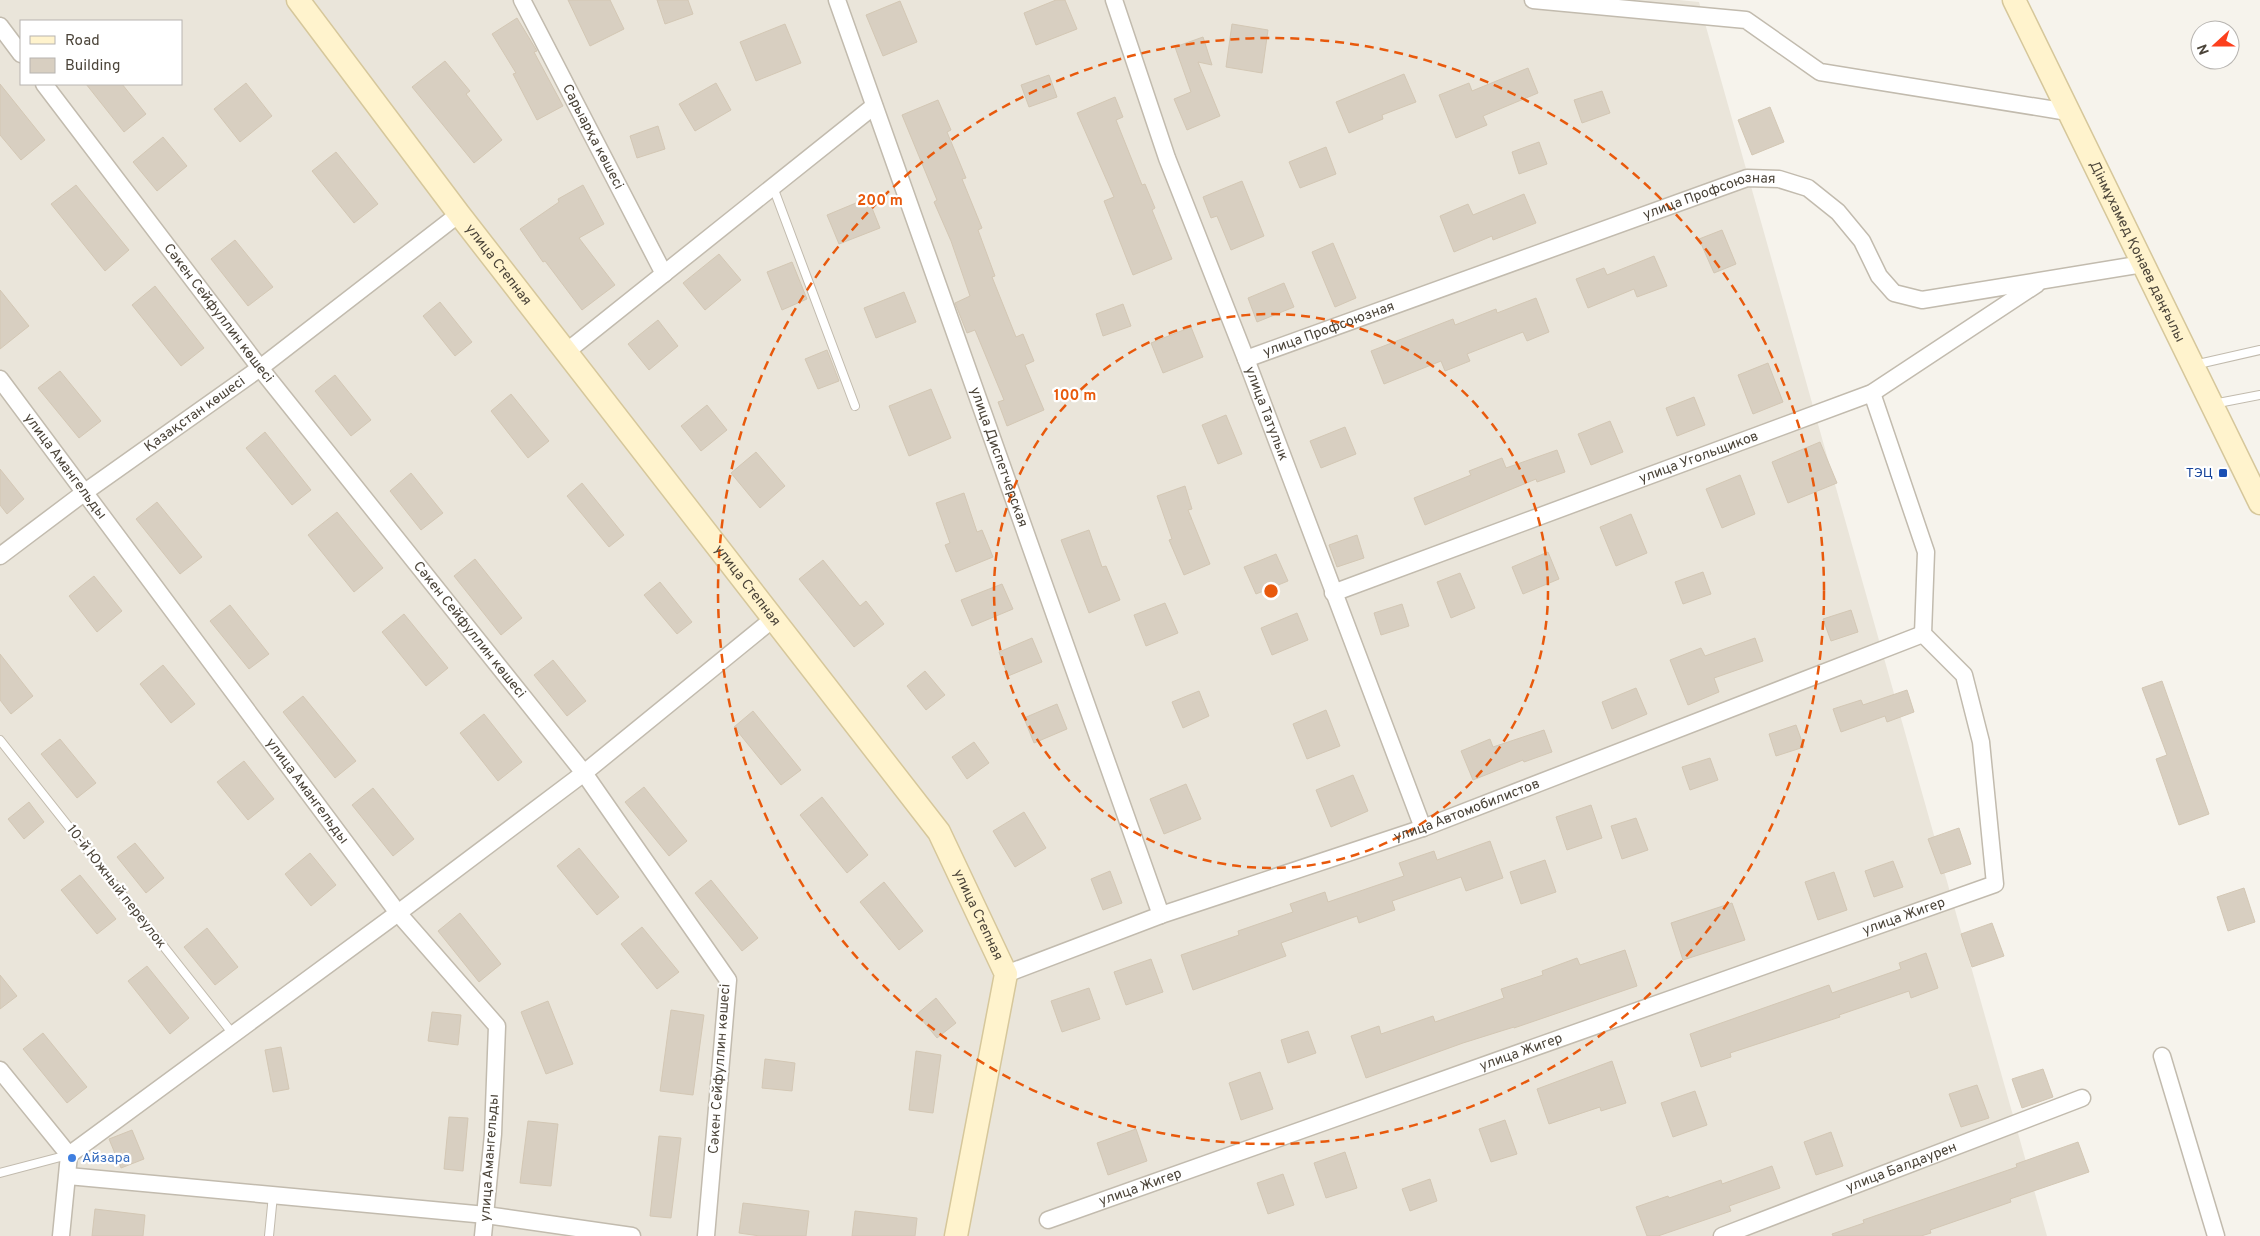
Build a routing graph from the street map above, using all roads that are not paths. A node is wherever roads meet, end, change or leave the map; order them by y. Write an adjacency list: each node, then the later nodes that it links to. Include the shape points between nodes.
1 (298, 0): 13 (street, улица Степная)
2 (522, 0): 15 (street, Сарыарқа көшесі)
3 (837, 0): 10 (street, улица Диспетчерская)
4 (1114, 0): 19 (street, улица Татулык, via 1167,158)
5 (1533, 0): 11 (street, via 1746,20 1820,72)
6 (2014, 0): 11 (street, Дінмұхамед Қонаев даңғылы)
7 (0, 26): 8 (street)
8 (20, 53)
9 (45, 85): 21 (street, Сәкен Сейфуллин көшесі)
10 (874, 106): 12 (street); 37 (street, улица Диспетчерская)
11 (2068, 112): 14 (street, Дінмұхамед Қонаев даңғылы)
12 (773, 187): 15 (street); 26 (lane)
13 (459, 214): 18 (street, улица Степная); 21 (street, Қазақстан көшесі)
14 (2143, 264): 16 (street, улица Профсоюзная); 20 (street, Дінмұхамед Қонаев даңғылы)
15 (664, 274): 18 (street)
16 (2044, 280): 19 (street, улица Профсоюзная, via 1922,300 1894,293 1879,276 1862,241 1838,212 1808,188 1778,179 1747,178); 23 (street, улица Угольщиков)
17 (2260, 350): 20 (lane)
18 (566, 352): 31 (street, улица Степная)
19 (1246, 359): 30 (street, улица Татулык)
20 (2192, 366): 25 (street, Дінмұхамед Қонаев даңғылы)
21 (260, 368): 27 (street, Қазақстан көшесі); 34 (street, Сәкен Сейфуллин көшесі)
22 (0, 379): 27 (street, улица Амангельды)
23 (1872, 393): 30 (street, улица Угольщиков); 32 (street, via 1926,552)
24 (2260, 395): 25 (lane)
25 (2211, 404): 28 (street, Дінмұхамед Қонаев даңғылы)
26 (855, 406)
27 (84, 492): 29 (street, Қазақстан көшесі); 36 (street, улица Амангельды)
28 (2260, 503)
29 (0, 556)
30 (1333, 593): 35 (street, улица Татулык)
31 (773, 618): 34 (street); 38 (street, улица Степная, via 939,832)
32 (1923, 634): 35 (street, улица Автомобилистов); 48 (street, улица Жигер, via 1964,675 1981,742 1995,884)
33 (0, 740): 39 (lane, 10-й Южный переулок)
34 (584, 773): 36 (street); 53 (street, Сәкен Сейфуллин көшесі, via 728,980)
35 (1423, 828): 37 (street, улица Автомобилистов)
36 (398, 914): 39 (street); 47 (street, улица Амангельды, via 497,1026)
37 (1161, 915): 38 (street, улица Автомобилистов)
38 (1006, 974): 54 (street, улица Степная)
39 (233, 1034): 43 (street)
40 (2162, 1056): 56 (street)
41 (0, 1070): 43 (street)
42 (2082, 1098): 55 (street, улица Балдаурен)
43 (69, 1155): 44 (lane); 45 (street)
44 (0, 1174)
45 (68, 1176): 46 (street); 49 (street)
46 (273, 1195): 47 (street); 50 (lane)
47 (486, 1215): 51 (street, улица Амангельды); 52 (street)
48 (1048, 1220)
49 (61, 1236)
50 (268, 1236)
51 (483, 1236)
52 (632, 1236)
53 (706, 1236)
54 (956, 1236)
55 (1722, 1236)
56 (2216, 1236)

